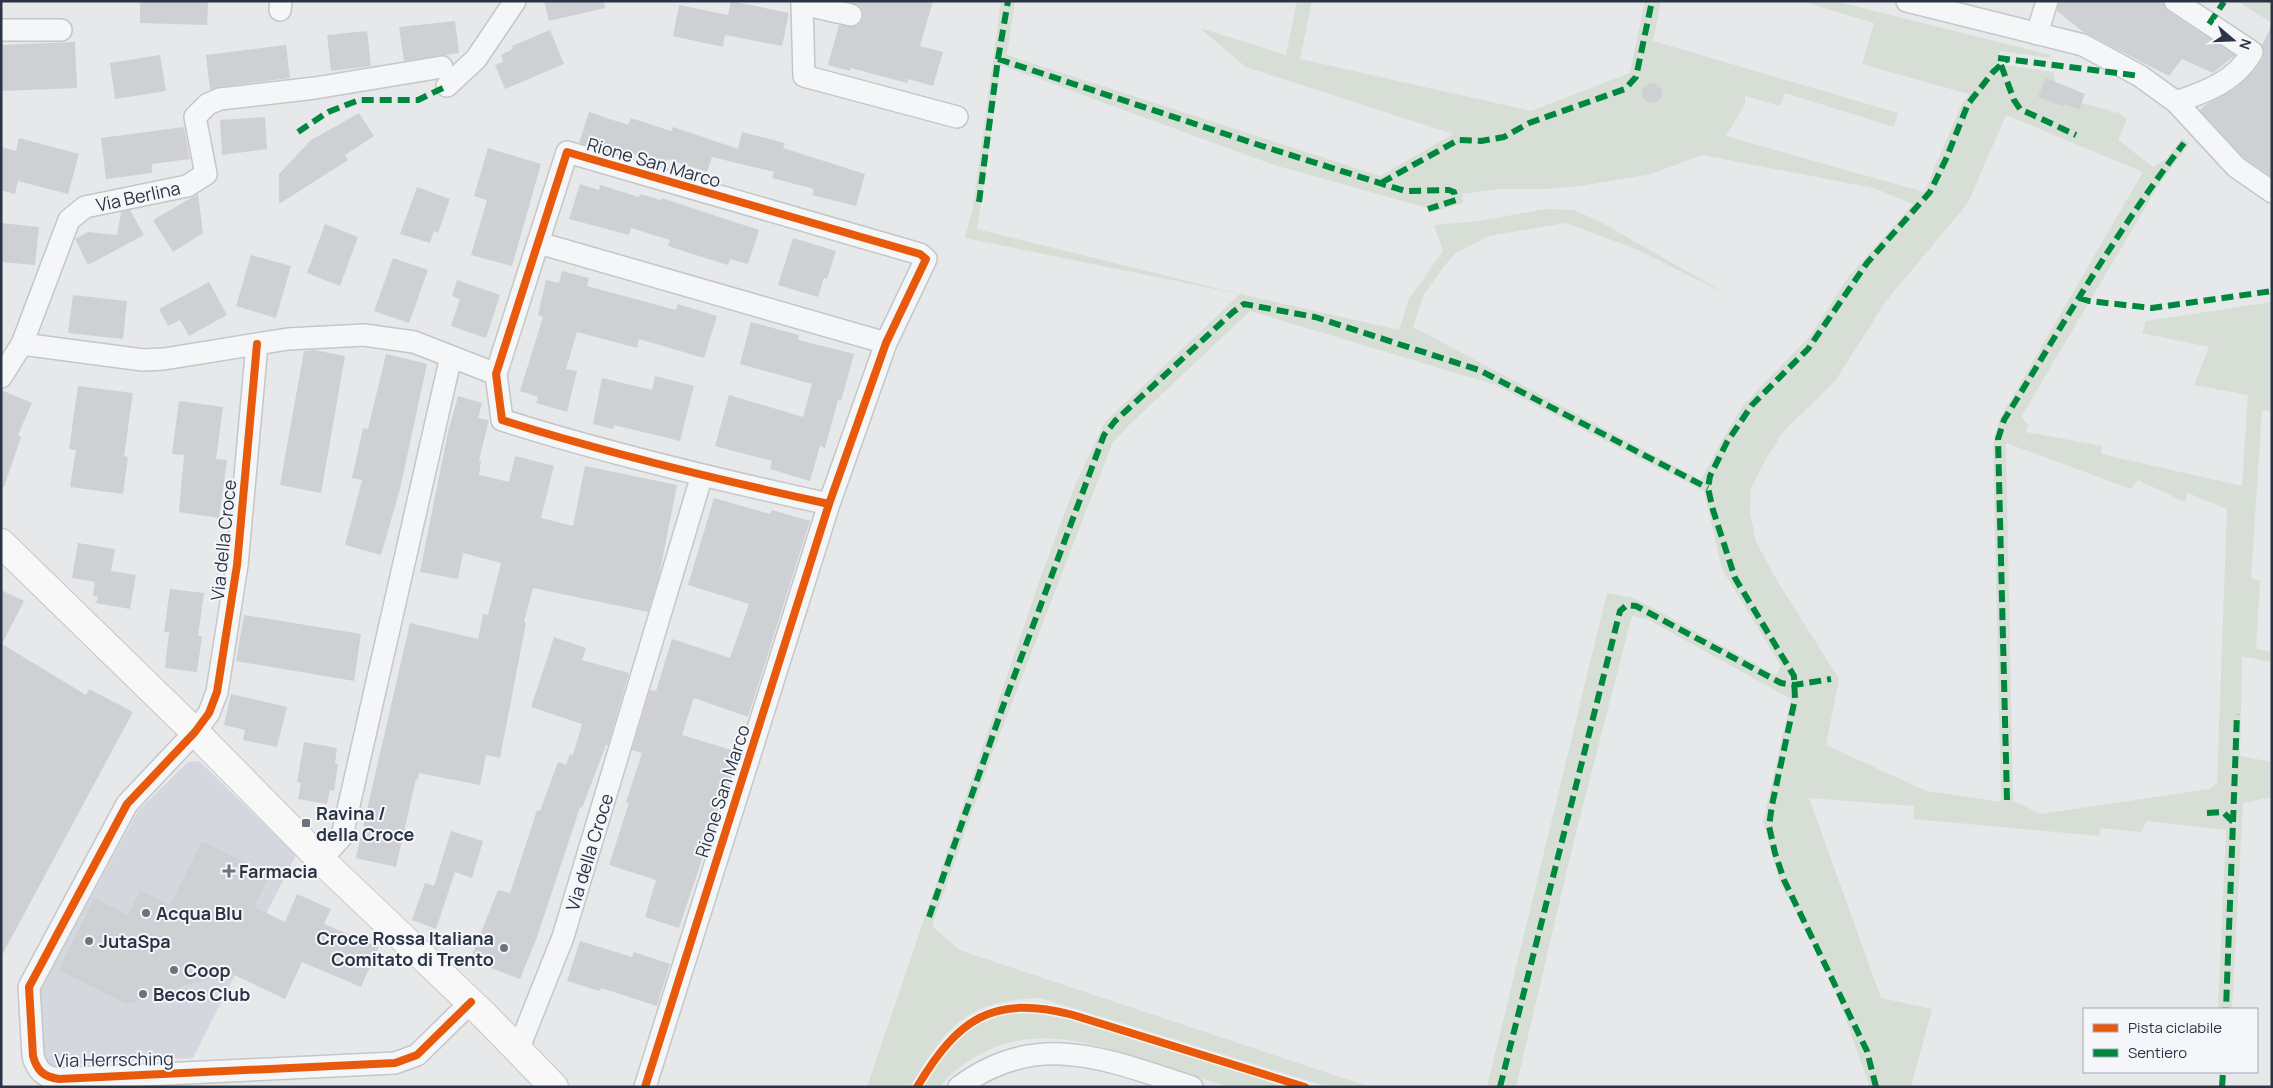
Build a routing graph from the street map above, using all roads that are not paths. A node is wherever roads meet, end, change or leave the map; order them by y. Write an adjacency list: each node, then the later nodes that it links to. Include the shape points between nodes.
1 (515, 1): 15 (street, Via Berlina, via 476,59 466,68 445,76 382,75 315,88 220,99 208,104 195,117 206,174 186,186 85,207 69,220)
2 (1907, 1): 9 (street)
3 (2048, 1): 9 (street)
4 (2175, 1): 10 (street, via 2252,52 2237,72 2225,80)
5 (803, 3): 6 (street); 11 (street, via 804,76)
6 (850, 15)
7 (1, 30): 8 (street)
8 (61, 30)
9 (2037, 34): 10 (street, via 2084,45 2140,76)
10 (2176, 102): 12 (street, via 2236,167)
11 (957, 117)
12 (2272, 192)
13 (539, 243): 14 (street); 14 (street, Rione San Marco, via 567,152 920,254 926,259); 18 (street, Rione San Marco)
14 (886, 343): 21 (street, Rione San Marco)
15 (22, 344): 16 (street, via 143,360 164,360); 19 (street, Via Berlina)
16 (257, 344): 18 (street, via 364,335 414,342); 23 (street, Via della Croce, via 233,594 217,692 210,713)
17 (449, 366): 24 (street, via 342,836)
18 (496, 374): 20 (street, Rione San Marco, via 502,420)
19 (1, 377)
20 (702, 476): 21 (street, Rione San Marco); 26 (street, Via della Croce, via 563,937)
21 (828, 504): 28 (street, Rione San Marco)
22 (1, 543): 23 (street)
23 (195, 732): 24 (street); 25 (street, Via Herrsching, via 127,804 29,987 33,1056 41,1073 59,1080 395,1062 418,1055)
24 (321, 860): 25 (street)
25 (470, 1002): 26 (street)
26 (518, 1050): 27 (street)
27 (554, 1087)
28 (645, 1087)
29 (958, 1087): 30 (street, via 995,1064 1052,1052 1079,1054)
30 (1192, 1087)

